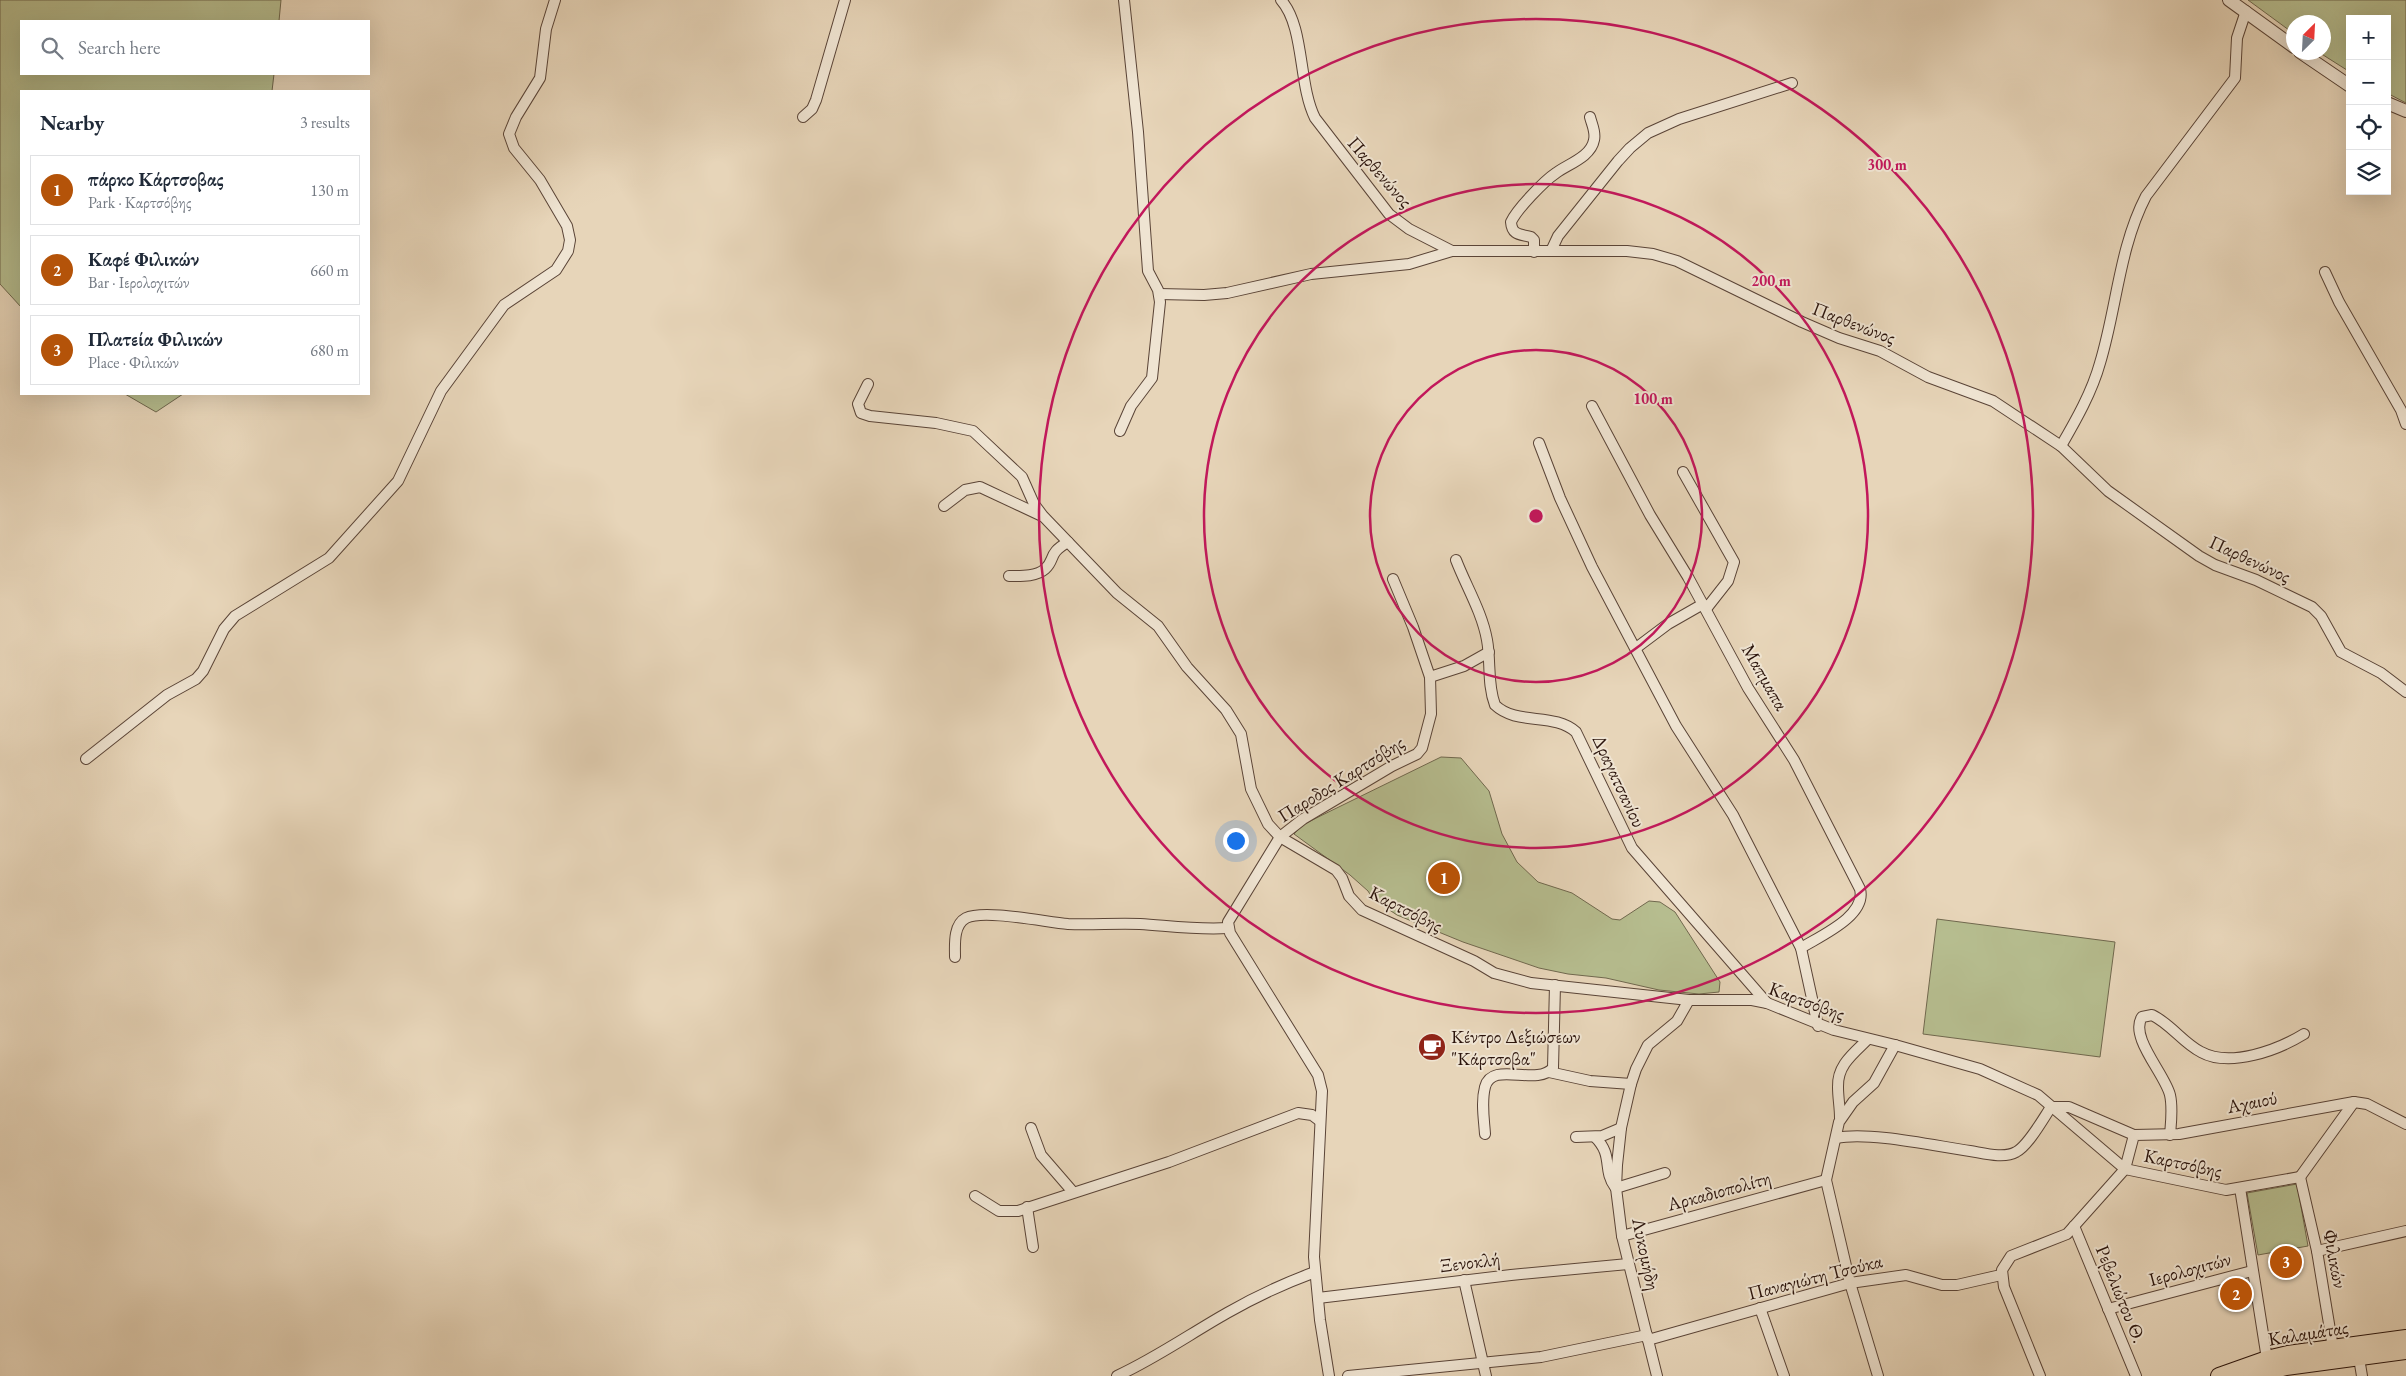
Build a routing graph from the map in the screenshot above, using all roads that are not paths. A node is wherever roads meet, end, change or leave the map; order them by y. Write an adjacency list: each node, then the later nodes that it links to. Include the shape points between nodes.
1 (555, 0): 38 (street, via 546,29 540,78 509,134 514,148 540,180 567,226 570,240 562,262 556,270 512,298 498,311 441,391 398,481 340,547 329,558 235,616 224,629 196,679 161,699)
2 (846, 0): 13 (street, via 816,100)
3 (1124, 0): 19 (street, via 1148,271)
4 (1281, 0): 15 (street, Παρθενώνος, via 1292,20 1308,100 1323,131 1389,214)
5 (2229, 0): 6 (street)
6 (2246, 11): 7 (street); 25 (street, via 2237,38 2235,78 2146,196 2136,215 2100,363 2092,387)
7 (2286, 41)
8 (2312, 60): 10 (street)
9 (1792, 83): 16 (street, via 1679,119 1648,133 1618,161 1558,236)
10 (2346, 83)
11 (2391, 105): 12 (street)
12 (2406, 111)
13 (803, 117)
14 (1590, 118): 17 (street, via 1594,129 1592,146 1555,173 1522,206 1511,222 1520,236 1534,240)
15 (1452, 251): 17 (street, Παρθενώνος); 19 (street, via 1409,264 1311,274 1227,293)
16 (1551, 251): 17 (street, Παρθενώνος); 25 (street, Παρθενώνος, via 1637,252 1677,261 1802,322 1880,351 1928,377 1989,398)
17 (1534, 252)
18 (2326, 272): 22 (street)
19 (1159, 294): 23 (street, via 1152,378 1131,406)
20 (868, 384): 28 (street, via 858,404 861,413 960,426 973,431 1022,477)
21 (1592, 406): 33 (street, Μαπμαπα, via 1650,515)
22 (2406, 424)
23 (1120, 431)
24 (1539, 443): 34 (street, via 1592,566)
25 (2061, 446): 37 (street, Παρθενώνος, via 2108,491 2199,556 2312,607 2321,616 2340,652 2381,673)
26 (1683, 472): 33 (street, via 1734,562 1728,581)
27 (944, 506): 28 (street, via 965,490 980,487)
28 (1043, 516): 29 (street)
29 (1068, 542): 31 (street, via 1053,552 1040,573); 39 (street, via 1124,600 1149,616 1187,667 1226,710 1241,734 1254,796 1263,816)
30 (1456, 560): 35 (street, Δραγατσανίου, via 1479,613)
31 (1009, 576)
32 (1393, 579): 36 (street, Παροδος Καρτσόβης, via 1414,627)
33 (1704, 606): 34 (street, via 1668,624); 41 (street, Μαπμαπα, via 1748,688 1794,760 1860,889 1861,899 1852,914)
34 (1636, 648): 41 (street, via 1676,726 1733,815)
35 (1489, 652): 36 (street, via 1464,666); 45 (street, Δραγατσανίου, via 1490,687 1495,705 1508,713 1560,722 1576,732 1632,848)
36 (1430, 677): 39 (street, Παροδος Καρτσόβης, via 1431,714 1425,740 1417,754 1303,819)
37 (2406, 692)
38 (86, 759)
39 (1280, 837): 40 (street, Παροδος Καρτσόβης, via 1230,916); 43 (street, Καρτσόβης, via 1336,870 1349,896 1372,916 1494,973 1530,983)
40 (1228, 928): 42 (street, via 1070,924 973,916 959,926); 54 (street, via 1318,1075 1322,1091)
41 (1801, 948): 46 (street)
42 (955, 957)
43 (1555, 985): 44 (street, Καρτσόβης); 50 (street, via 1555,1058)
44 (1689, 1000): 45 (street, Καρτσόβης); 51 (street, via 1677,1021 1648,1045)
45 (1767, 1003): 46 (street, Καρτσόβης)
46 (1818, 1026): 48 (street, Καρτσόβης)
47 (2304, 1034): 61 (street, via 2285,1046 2238,1058 2219,1058 2200,1052 2161,1019 2152,1015 2142,1017 2139,1035 2170,1095)
48 (1868, 1039): 49 (street, Καρτσόβης); 55 (street, via 1840,1069)
49 (1895, 1045): 53 (street, Καρτσόβης, via 1980,1069 2033,1092); 55 (street, via 1874,1083 1853,1102)
50 (1549, 1072): 51 (street, via 1590,1081); 59 (street, via 1490,1078 1483,1096)
51 (1631, 1084): 58 (street)
52 (2354, 1102): 56 (street, Αχαιού, via 2367,1104); 61 (street, Αχαιού); 67 (street)
53 (2051, 1107): 60 (street, via 2069,1107); 64 (street, via 2022,1148 2012,1154 1869,1137); 65 (street, Καρτσόβης)
54 (1320, 1121): 71 (street, via 1312,1115 1298,1113 1169,1162); 81 (street)
55 (1840, 1122): 64 (street)
56 (2406, 1124)
57 (1031, 1128): 71 (street, via 1041,1155)
58 (1621, 1128): 62 (street); 69 (street)
59 (1485, 1134)
60 (2134, 1135): 61 (street, Αχαιού); 65 (street)
61 (2170, 1135)
62 (1595, 1137): 63 (street); 69 (street, via 1607,1152 1610,1180)
63 (1576, 1138)
64 (1836, 1138): 68 (street)
65 (2126, 1168): 70 (street, Καρτσόβης, via 2226,1190); 74 (street)
66 (1665, 1173): 69 (street)
67 (2300, 1176): 70 (street, Καρτσόβης); 78 (street, Φιλικών)
68 (1826, 1180): 76 (street, Αρκαδιοπολίτη); 84 (street)
69 (1616, 1188): 76 (street, Λυκομήδη)
70 (2240, 1188): 80 (street)
71 (1073, 1192): 73 (street)
72 (975, 1196): 73 (street, via 999,1211)
73 (1027, 1208): 77 (street)
74 (2074, 1226): 82 (street, via 2067,1234 2011,1256); 87 (street, Ρεβελιώτου Θ.)
75 (2406, 1231): 78 (street)
76 (1622, 1236): 79 (street, Λυκομήδη)
77 (1033, 1247)
78 (2317, 1251): 90 (street, Φιλικών)
79 (1628, 1264): 83 (street, Ξενοκλή); 88 (street, Λυκομήδη)
80 (2252, 1271): 87 (street, Ιερολοχιτών); 93 (street)
81 (1315, 1272): 85 (street); 95 (street, via 1227,1313)
82 (2001, 1275): 84 (street, Παναγιώτη Τσούκα, via 1957,1286 1906,1275); 102 (street)
83 (1464, 1280): 85 (street, Ξενοκλή); 94 (street)
84 (1850, 1283): 86 (street, Παναγιώτη Τσούκα); 101 (street)
85 (1318, 1298): 96 (street)
86 (1760, 1308): 88 (street, Παναγιώτη Τσούκα); 100 (street)
87 (2108, 1309): 103 (street, Ρεβελιώτου Θ.)
88 (1648, 1337): 94 (street, Παναγιώτη Τσούκα, via 1541,1357); 99 (street, Λυκομήδη)
89 (2406, 1338): 92 (main road, Καλαμάτας)
90 (2333, 1348): 92 (main road, Καλαμάτας); 93 (main road, Καλαμάτας)
91 (2406, 1351): 92 (main road, Καλαμάτας)
92 (2358, 1352): 105 (main road, Καλαμάτας); 106 (street)
93 (2267, 1359): 104 (main road, Καλαμάτας)
94 (1484, 1362): 97 (street, Παναγιώτη Τσούκα); 98 (street)
95 (1116, 1376)
96 (1329, 1376)
97 (1348, 1376)
98 (1486, 1376)
99 (1657, 1376)
100 (1784, 1376)
101 (1878, 1376)
102 (2040, 1376)
103 (2136, 1376)
104 (2219, 1376)
105 (2253, 1376)
106 (2362, 1376)

